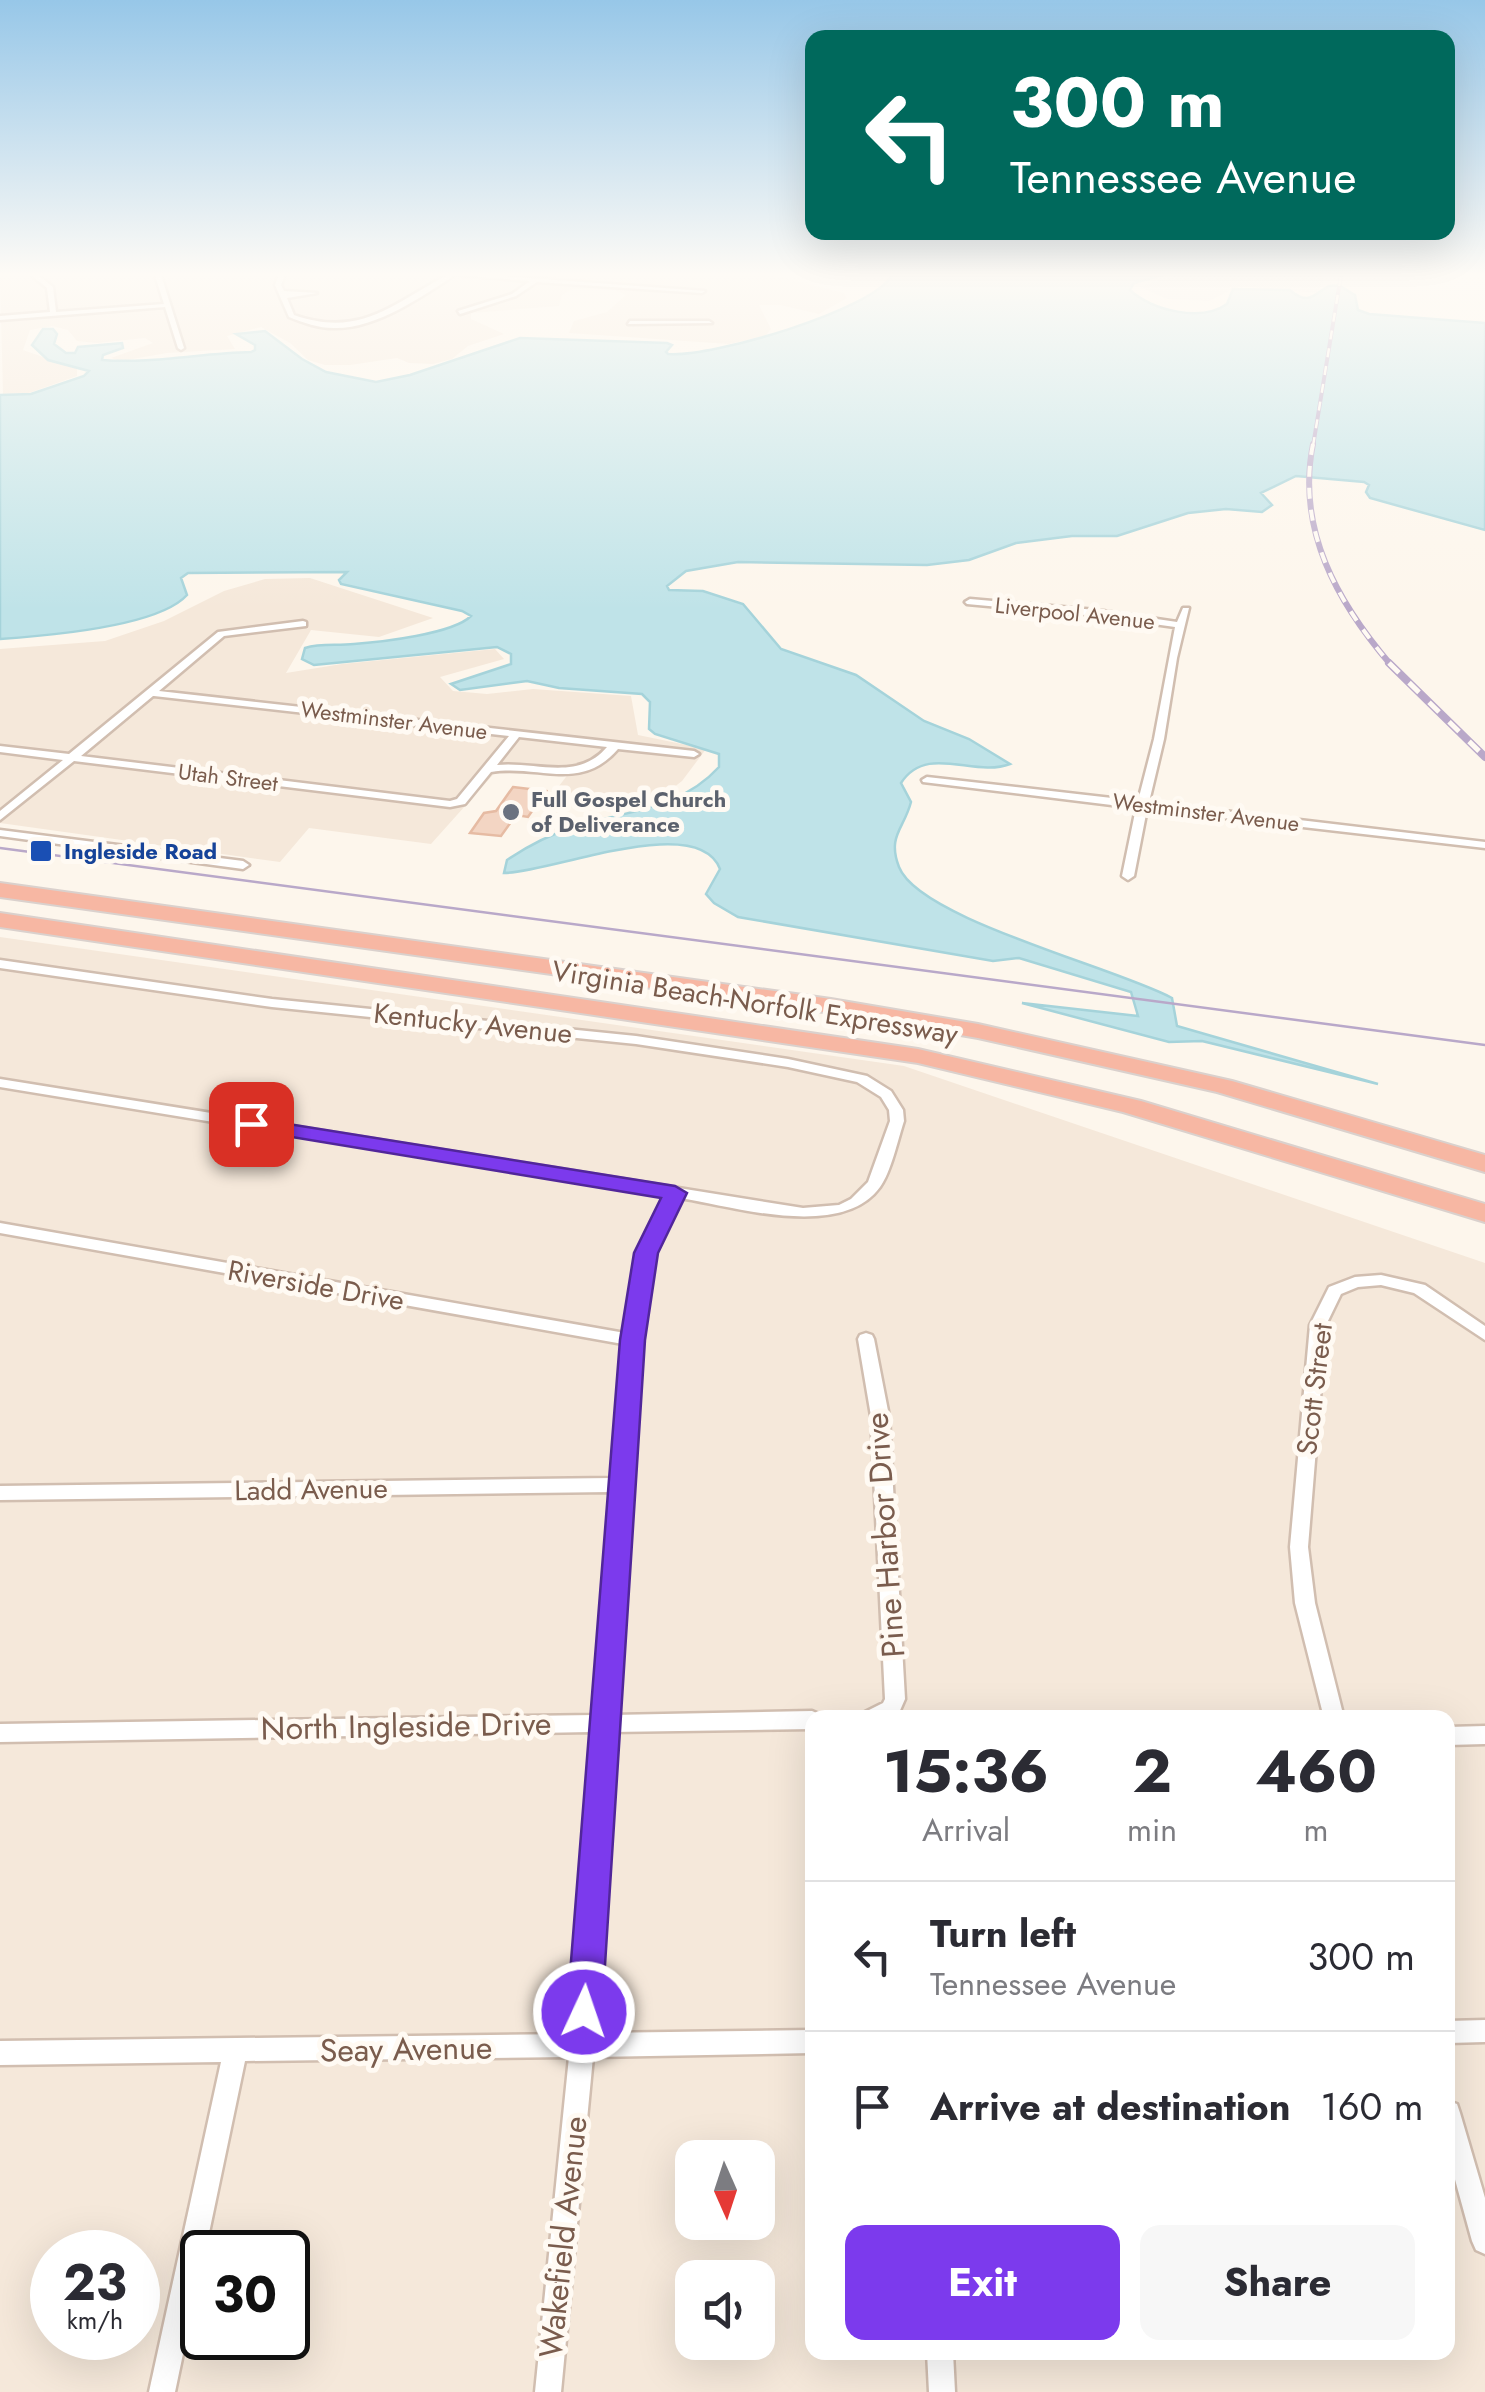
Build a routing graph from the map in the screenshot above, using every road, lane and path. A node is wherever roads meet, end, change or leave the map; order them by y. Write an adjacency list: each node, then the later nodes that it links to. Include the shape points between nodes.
1 (970, 602): 4 (street, Liverpool Avenue)
2 (1186, 610): 4 (street)
3 (303, 624): 5 (street, via 221,634)
4 (1180, 625): 13 (street)
5 (154, 693): 6 (street, Westminster Avenue); 10 (street)
6 (516, 734): 7 (street, Westminster Avenue); 11 (street)
7 (616, 745): 9 (street, Westminster Avenue); 11 (street, via 598,764 576,772)
8 (0, 749): 10 (street, Utah Street)
9 (694, 754)
10 (70, 758): 11 (street, Utah Street, via 456,804); 14 (street)
11 (486, 770)
12 (927, 780): 13 (street, Westminster Avenue)
13 (1143, 804): 16 (street, Westminster Avenue); 18 (street)
14 (0, 817)
15 (0, 833): 17 (street)
16 (1485, 845)
17 (243, 865)
18 (1128, 876)
19 (0, 890): 23 (highway, Virginia Beach-Norfolk Expressway, via 963,1028 1223,1086)
20 (0, 920): 25 (highway, Virginia Beach-Norfolk Expressway, via 932,1059 1179,1120)
21 (0, 964): 24 (street, Kentucky Avenue, via 225,998 636,1040 823,1069 862,1079 886,1094 896,1110 868,1194 842,1209 803,1213)
22 (0, 1084): 24 (street)
23 (1485, 1164)
24 (675, 1193): 29 (street, Wakefield Avenue, via 646,1253)
25 (1485, 1213)
26 (0, 1228): 29 (street, Riverside Drive)
27 (1485, 1334): 33 (street, Scott Street, via 1402,1283 1371,1280 1335,1291 1327,1303 1315,1339 1299,1547 1305,1603)
28 (866, 1339): 32 (street, Pine Harbor Drive, via 880,1416 896,1699)
29 (632, 1340): 30 (street, Wakefield Avenue)
30 (622, 1484): 31 (street, Ladd Avenue); 35 (street, Wakefield Avenue)
31 (0, 1493)
32 (889, 1710)
33 (1332, 1710)
34 (805, 1720): 35 (street, North Ingleside Drive)
35 (603, 1722): 36 (street, North Ingleside Drive); 42 (street, Wakefield Avenue)
36 (0, 1733)
37 (1485, 1735): 38 (street)
38 (1455, 1736)
39 (1485, 2031): 40 (street)
40 (1455, 2032)
41 (805, 2042): 42 (street, Seay Avenue)
42 (582, 2046): 44 (street, Seay Avenue); 49 (street, Wakefield Avenue)
43 (0, 2052): 44 (street, Seay Avenue)
44 (236, 2052): 48 (street)
45 (1455, 2138): 46 (street)
46 (1485, 2241)
47 (940, 2360): 50 (street)
48 (162, 2392)
49 (548, 2392)
50 (942, 2392)

